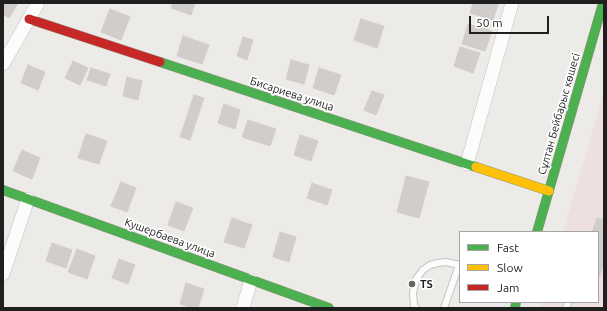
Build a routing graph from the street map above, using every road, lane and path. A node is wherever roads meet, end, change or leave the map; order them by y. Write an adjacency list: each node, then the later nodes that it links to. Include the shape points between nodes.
1 (38, 3): 4 (street)
2 (512, 3): 6 (street)
3 (603, 3): 8 (street, Сұлтан Бейбарыс көшесі)
4 (29, 19): 5 (street); 6 (street, Бисариева улица)
5 (3, 64)
6 (466, 164): 8 (street, Бисариева улица)
7 (3, 190): 9 (street, Кушербаева улица)
8 (549, 191): 10 (street, Сұлтан Бейбарыс көшесі)
9 (28, 199): 12 (street); 13 (street, Кушербаева улица)
10 (537, 231)
11 (459, 265): 16 (lane, via 438,263 423,270 416,279 413,293); 17 (lane)
12 (3, 274)
13 (251, 280): 14 (street); 15 (street, Кушербаева улица)
14 (243, 308)
15 (329, 308)
16 (416, 308)
17 (444, 308)

